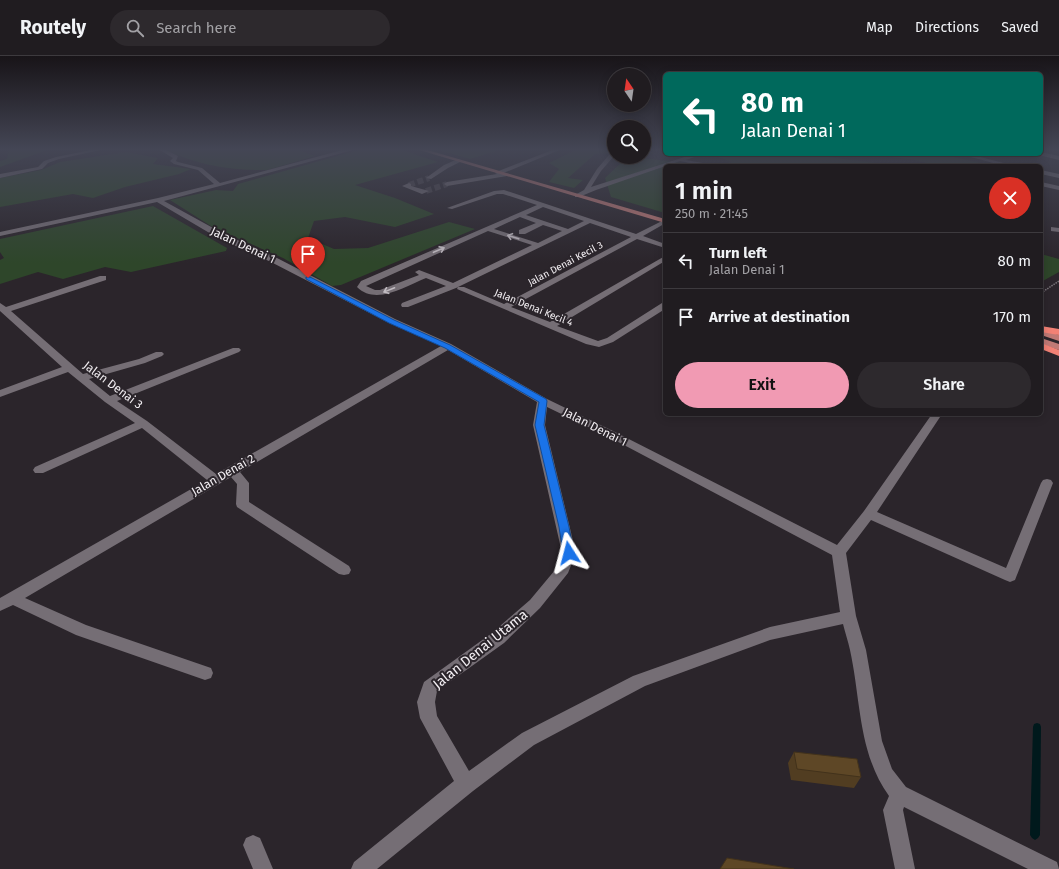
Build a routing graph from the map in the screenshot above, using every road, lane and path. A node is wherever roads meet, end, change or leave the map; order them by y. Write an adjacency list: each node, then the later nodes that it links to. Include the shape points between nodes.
1 (211, 187): 9 (street)
2 (408, 187): 6 (street, via 422,192)
3 (546, 187): 8 (main road)
4 (588, 187): 7 (street)
5 (599, 187): 7 (street)
6 (426, 190)
7 (587, 190): 8 (street)
8 (577, 196): 15 (main road)
9 (158, 200): 20 (street); 41 (street, Jalan Denai 1, via 221,236)
10 (543, 205): 11 (street, via 500,192); 12 (street); 14 (street)
11 (450, 208)
12 (520, 215): 13 (street); 17 (street)
13 (543, 222): 18 (street); 19 (street)
14 (593, 222): 18 (street); 21 (street); 29 (street)
15 (663, 222)
16 (663, 222): 21 (street, Jalan Denai Kecil 3)
17 (488, 229): 22 (street, one-way to 17); 25 (street, one-way to 17)
18 (568, 231): 22 (street)
19 (522, 232)
20 (0, 234)
21 (636, 236): 23 (street); 33 (street, Jalan Denai Kecil 3)
22 (538, 245): 29 (street)
23 (663, 245)
24 (663, 259): 35 (street)
25 (403, 266): 26 (street, Jalan Denai Kecil 4); 26 (street, one-way to 25, via 381,293 361,288 362,284)
26 (425, 275): 29 (street, Jalan Denai Kecil 4)
27 (103, 278): 34 (street)
28 (1059, 281): 30 (path)
29 (457, 288): 31 (street); 33 (street, Jalan Denai Kecil 4)
30 (1043, 292)
31 (405, 305)
32 (663, 305): 35 (street, Jalan Denai Kecil 4, via 610,340 599,344)
33 (504, 307): 35 (street, Jalan Denai Kecil 4)
34 (2, 308): 47 (street, Jalan Denai 3)
35 (550, 326)
36 (1043, 329): 37 (highway)
37 (1059, 332)
38 (1043, 333): 39 (main road)
39 (1059, 338)
40 (1043, 342): 43 (main road)
41 (448, 346): 51 (street, Jalan Denai 1); 55 (street, Jalan Denai 2)
42 (1043, 347): 45 (highway)
43 (1059, 347)
44 (236, 350): 50 (street)
45 (1059, 353)
46 (159, 354): 48 (street)
47 (69, 368): 48 (street, Jalan Denai 3); 49 (street)
48 (82, 378): 50 (street, Jalan Denai 3)
49 (0, 394)
50 (108, 400): 53 (street, Jalan Denai 3)
51 (543, 401): 59 (street, Jalan Denai 1); 64 (street, Jalan Denai Utama, via 539,425 569,553 561,573 536,604 498,638 430,687 426,702 430,718)
52 (936, 416): 58 (street)
53 (143, 423): 54 (street); 56 (street, Jalan Denai 3)
54 (39, 470)
55 (232, 470): 56 (street, Jalan Denai 2); 60 (street, via 243,483 242,504)
56 (215, 480): 61 (street, Jalan Denai 2)
57 (1047, 483): 58 (street, via 1010,576)
58 (869, 514): 59 (street)
59 (839, 552): 62 (street)
60 (344, 570)
61 (6, 602): 63 (street)
62 (848, 616): 64 (street, via 770,634 639,681 528,739); 65 (street, via 858,650 873,741 885,775)
63 (205, 673)
64 (466, 784): 68 (street)
65 (899, 794): 69 (street, via 893,810); 70 (street)
66 (253, 845): 67 (street)
67 (263, 869)
68 (361, 869)
69 (905, 869)
70 (1050, 869)

